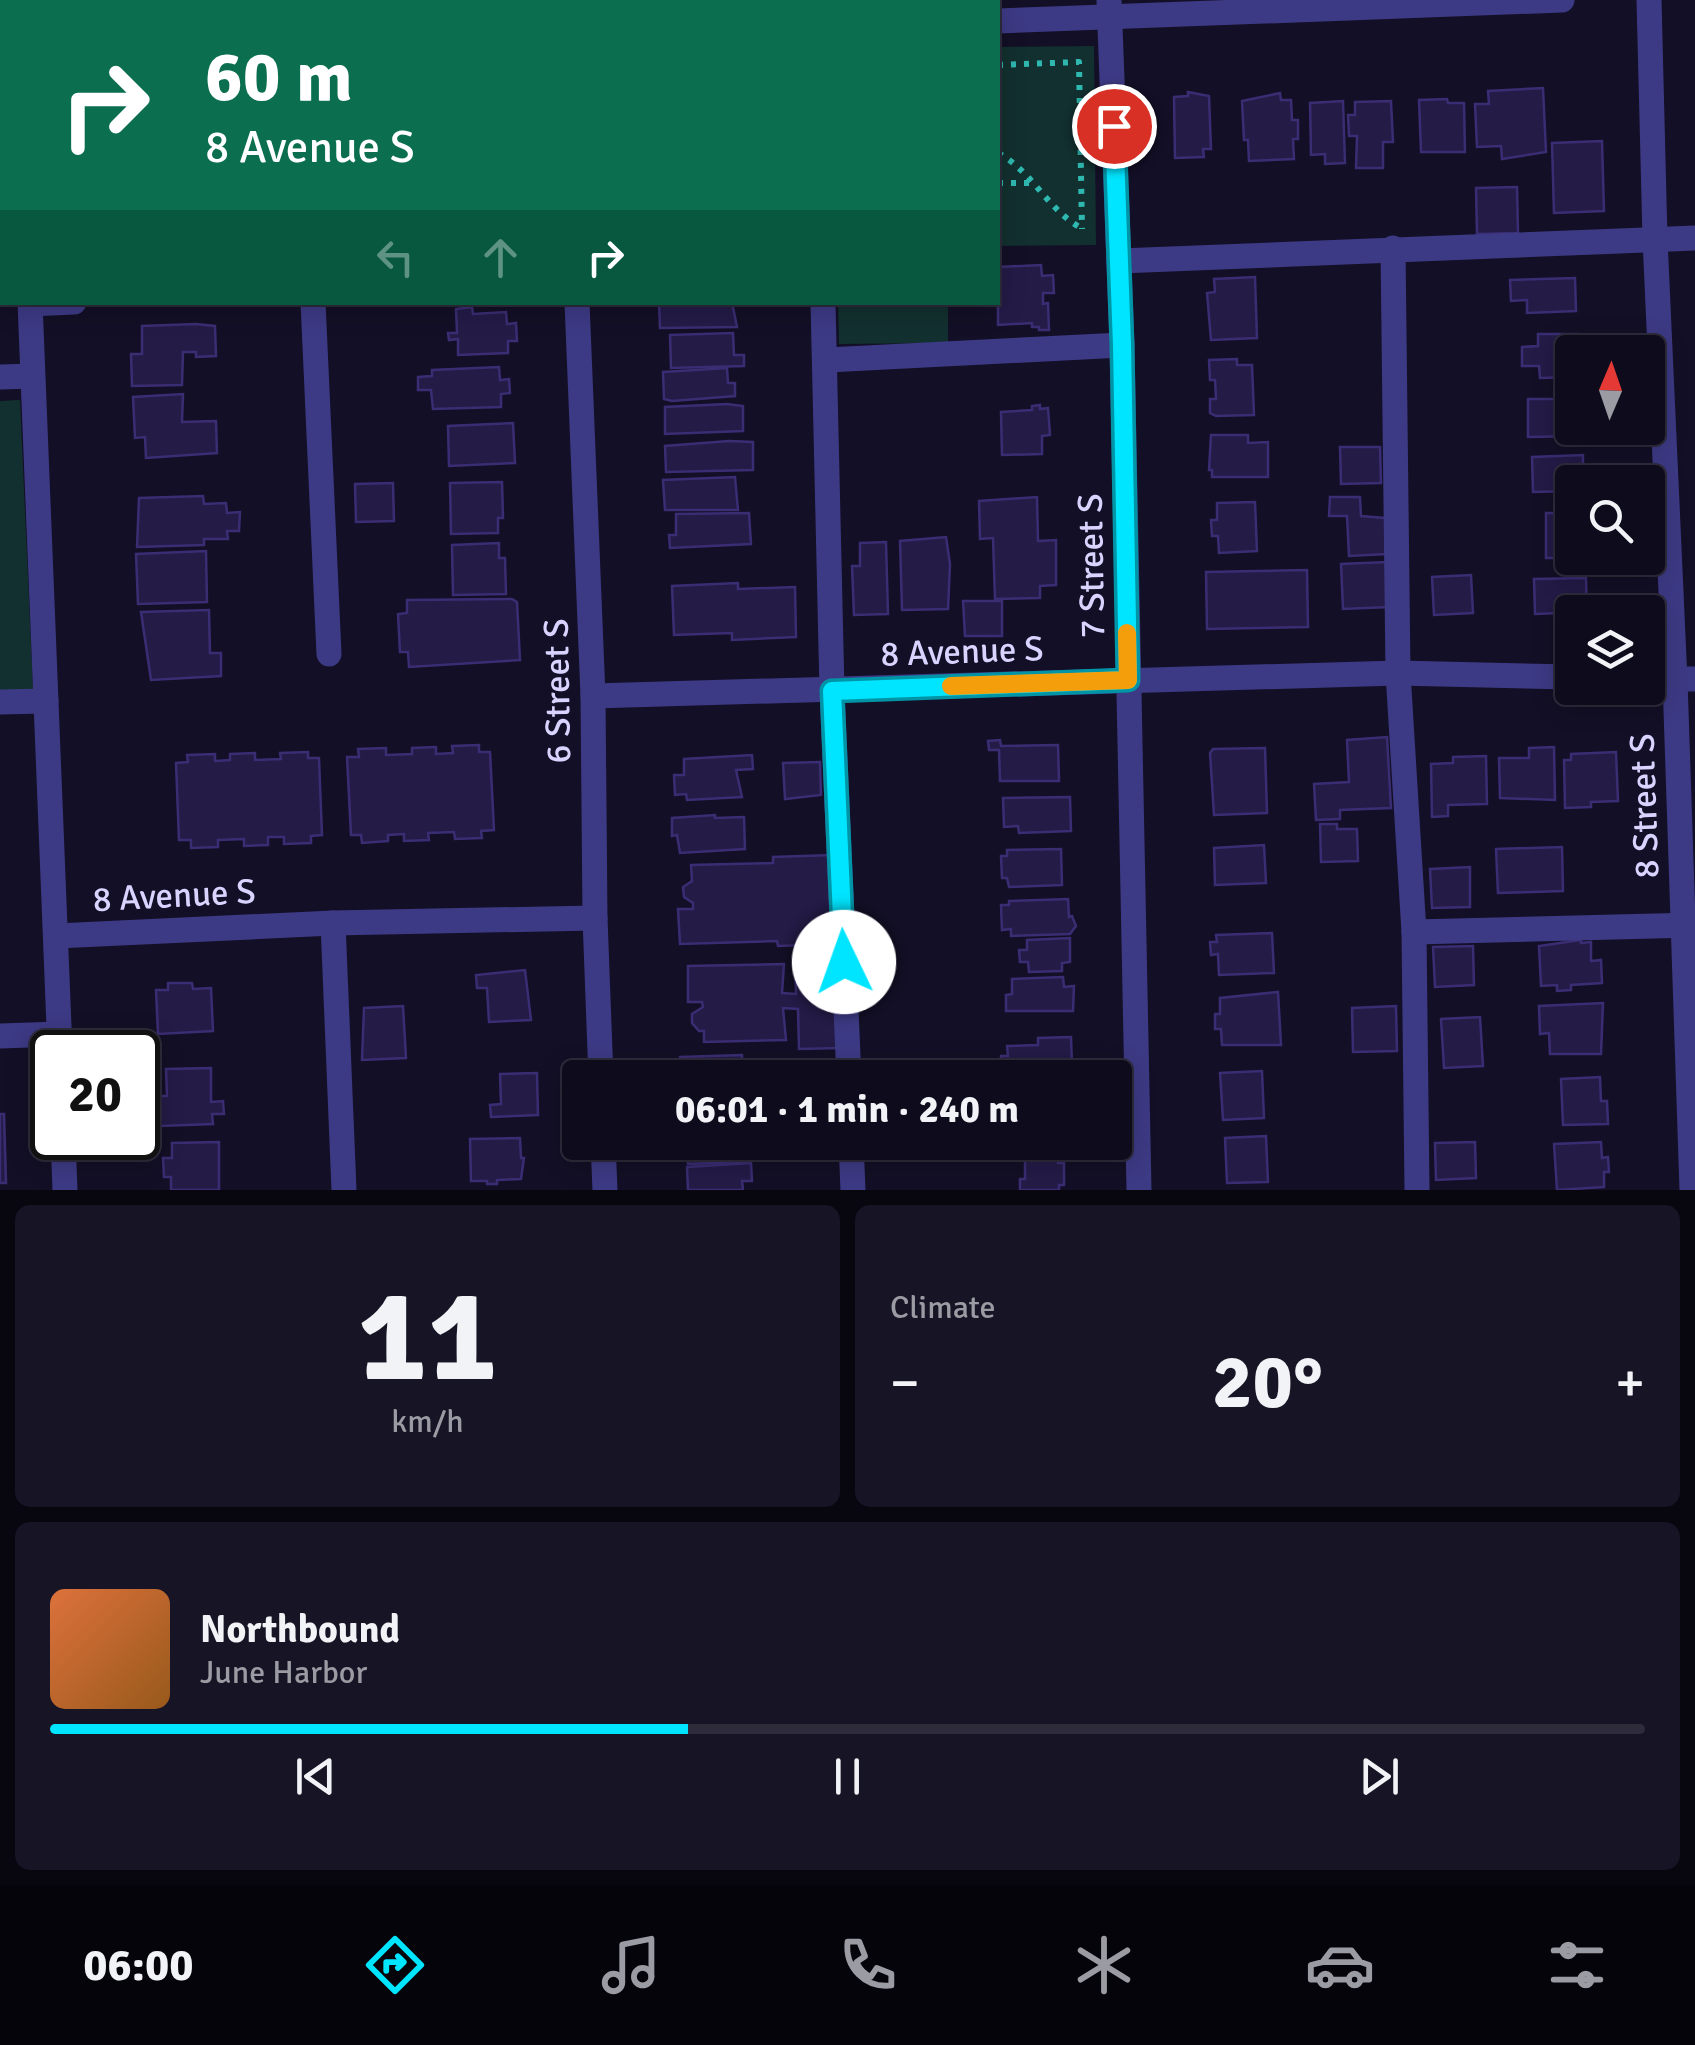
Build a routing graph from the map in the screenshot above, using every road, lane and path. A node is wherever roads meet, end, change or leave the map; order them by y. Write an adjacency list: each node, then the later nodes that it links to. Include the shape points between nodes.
1 (1562, 0): 3 (street)
2 (1649, 0): 11 (street, 8 Street S)
3 (1109, 9): 4 (street); 10 (street, 7 Street S)
4 (1000, 21)
5 (1000, 64): 9 (path, via 1079,62)
6 (1000, 154): 8 (path)
7 (1000, 182): 8 (path)
8 (1033, 183): 9 (path)
9 (1082, 228): 10 (path)
10 (1119, 235): 14 (street, 7 Street S)
11 (1655, 238): 12 (street); 13 (street); 26 (street, 8 Street S)
12 (1695, 238)
13 (1394, 248): 14 (street); 24 (street)
14 (1119, 261): 19 (street, 7 Street S)
15 (30, 305): 21 (street)
16 (313, 305): 23 (street)
17 (577, 305): 29 (street, 6 Street S)
18 (824, 305): 20 (street)
19 (1122, 345): 20 (street); 27 (street, 7 Street S)
20 (826, 360): 28 (street)
21 (32, 376): 22 (street); 30 (street)
22 (0, 377)
23 (330, 654)
24 (1398, 673): 25 (street, 8 Avenue S); 27 (street, 8 Avenue S); 35 (street)
25 (1555, 678)
26 (1685, 679): 34 (street, 8 Street S)
27 (1128, 680): 28 (street, 8 Avenue S); 49 (street, 7 Street S)
28 (832, 691): 29 (street, 8 Avenue S); 41 (street)
29 (593, 696): 32 (street, 6 Street S)
30 (46, 700): 31 (street); 36 (street)
31 (0, 702)
32 (595, 918): 33 (street, 8 Avenue S); 40 (street, 6 Street S)
33 (333, 924): 36 (street, 8 Avenue S); 46 (street)
34 (1689, 925): 35 (street); 51 (street, 8 Street S)
35 (1414, 932): 50 (street)
36 (56, 936): 37 (street)
37 (59, 1030)
38 (0, 1036): 39 (street)
39 (30, 1040)
40 (600, 1060)
41 (847, 1060)
42 (65, 1160): 45 (street)
43 (604, 1160): 47 (street)
44 (852, 1160): 48 (street)
45 (66, 1190)
46 (344, 1190)
47 (605, 1190)
48 (853, 1190)
49 (1139, 1190)
50 (1417, 1190)
51 (1692, 1190)

